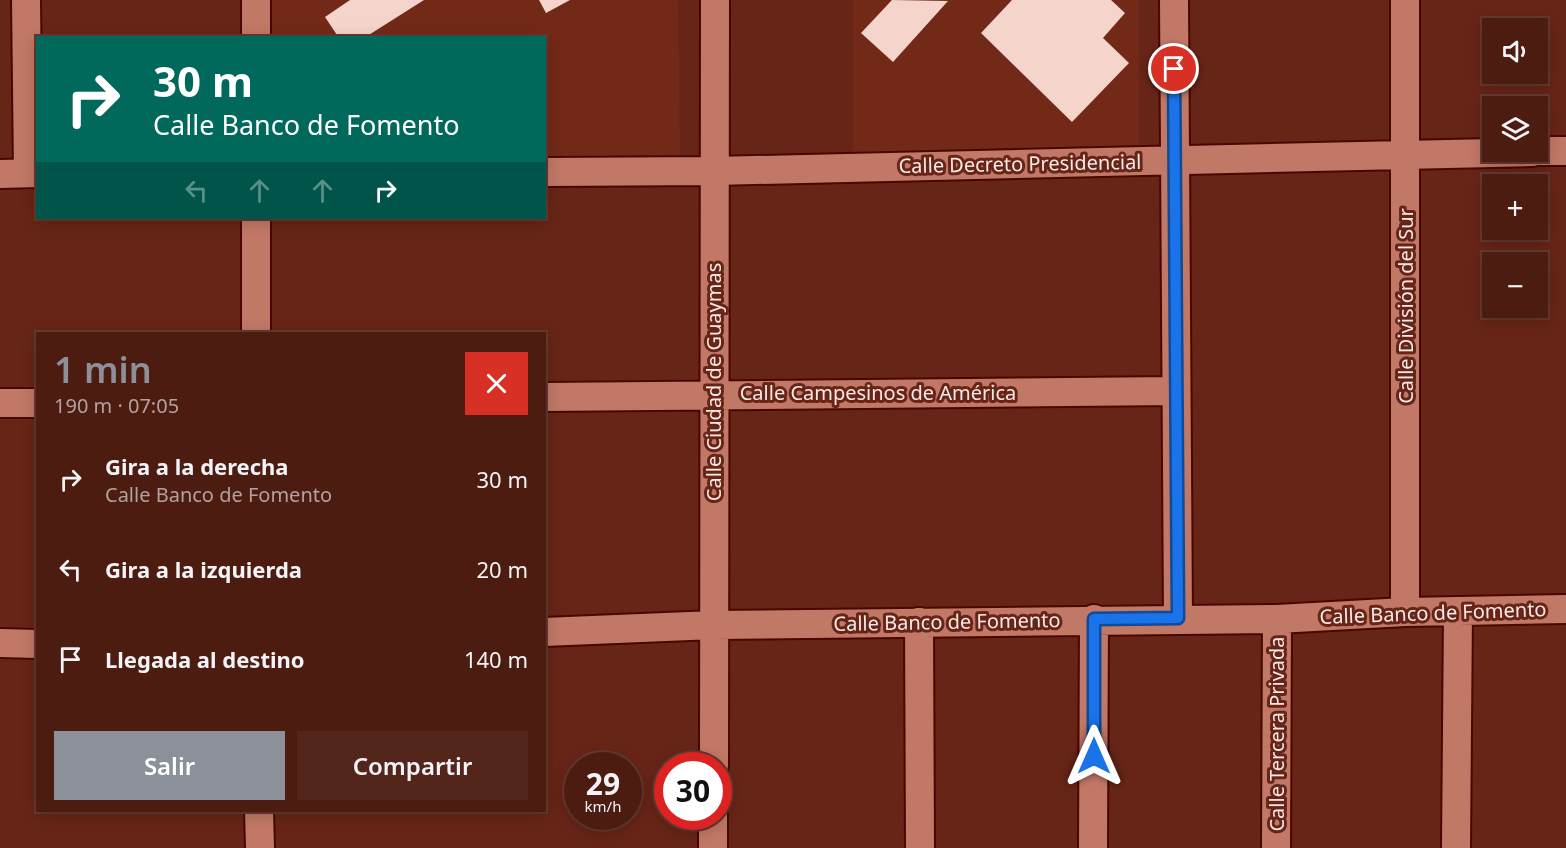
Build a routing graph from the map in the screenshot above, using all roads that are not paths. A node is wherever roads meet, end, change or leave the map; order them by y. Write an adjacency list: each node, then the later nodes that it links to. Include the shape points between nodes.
1 (26, 0): 14 (street)
2 (256, 0): 6 (street)
3 (716, 0): 12 (street, Calle Ciudad de Guaymas)
4 (1174, 0): 11 (street)
5 (1405, 0): 10 (street, Calle División del Sur)
6 (256, 36)
7 (1548, 151): 8 (street)
8 (1566, 151)
9 (1482, 153): 10 (street, Calle Decreto Presidencial)
10 (1406, 154): 11 (street, Calle Decreto Presidencial); 25 (street, Calle División del Sur)
11 (1174, 161): 12 (street, Calle Decreto Presidencial); 18 (street)
12 (715, 171): 13 (street, Calle Decreto Presidencial); 19 (street, Calle Ciudad de Guaymas)
13 (546, 172)
14 (33, 173): 15 (street)
15 (0, 174)
16 (256, 219): 17 (street)
17 (256, 332)
18 (1175, 392): 19 (street, Calle Campesinos de América); 26 (street)
19 (712, 394): 20 (street, Calle Campesinos de América); 30 (street, Calle Ciudad de Guaymas)
20 (546, 397)
21 (0, 403): 22 (street)
22 (36, 403)
23 (1566, 609): 24 (street, Calle Banco de Fomento)
24 (1458, 611): 25 (street, Calle Banco de Fomento); 42 (street)
25 (1405, 612): 28 (street, Calle Banco de Fomento)
26 (1178, 618): 27 (street, Calle Banco de Fomento); 28 (street, Calle Banco de Fomento)
27 (1094, 619): 29 (street, Calle Banco de Fomento); 40 (street)
28 (1277, 619): 41 (street, Calle Tercera Privada)
29 (919, 622): 30 (street, Calle Banco de Fomento); 39 (street)
30 (714, 625): 31 (street, Calle Banco de Fomento); 34 (street, Calle Ciudad de Guaymas)
31 (546, 632)
32 (0, 644): 33 (street)
33 (36, 644)
34 (714, 752)
35 (259, 812): 37 (street)
36 (713, 830): 38 (street)
37 (260, 848)
38 (713, 848)
39 (920, 848)
40 (1093, 848)
41 (1276, 848)
42 (1456, 848)

